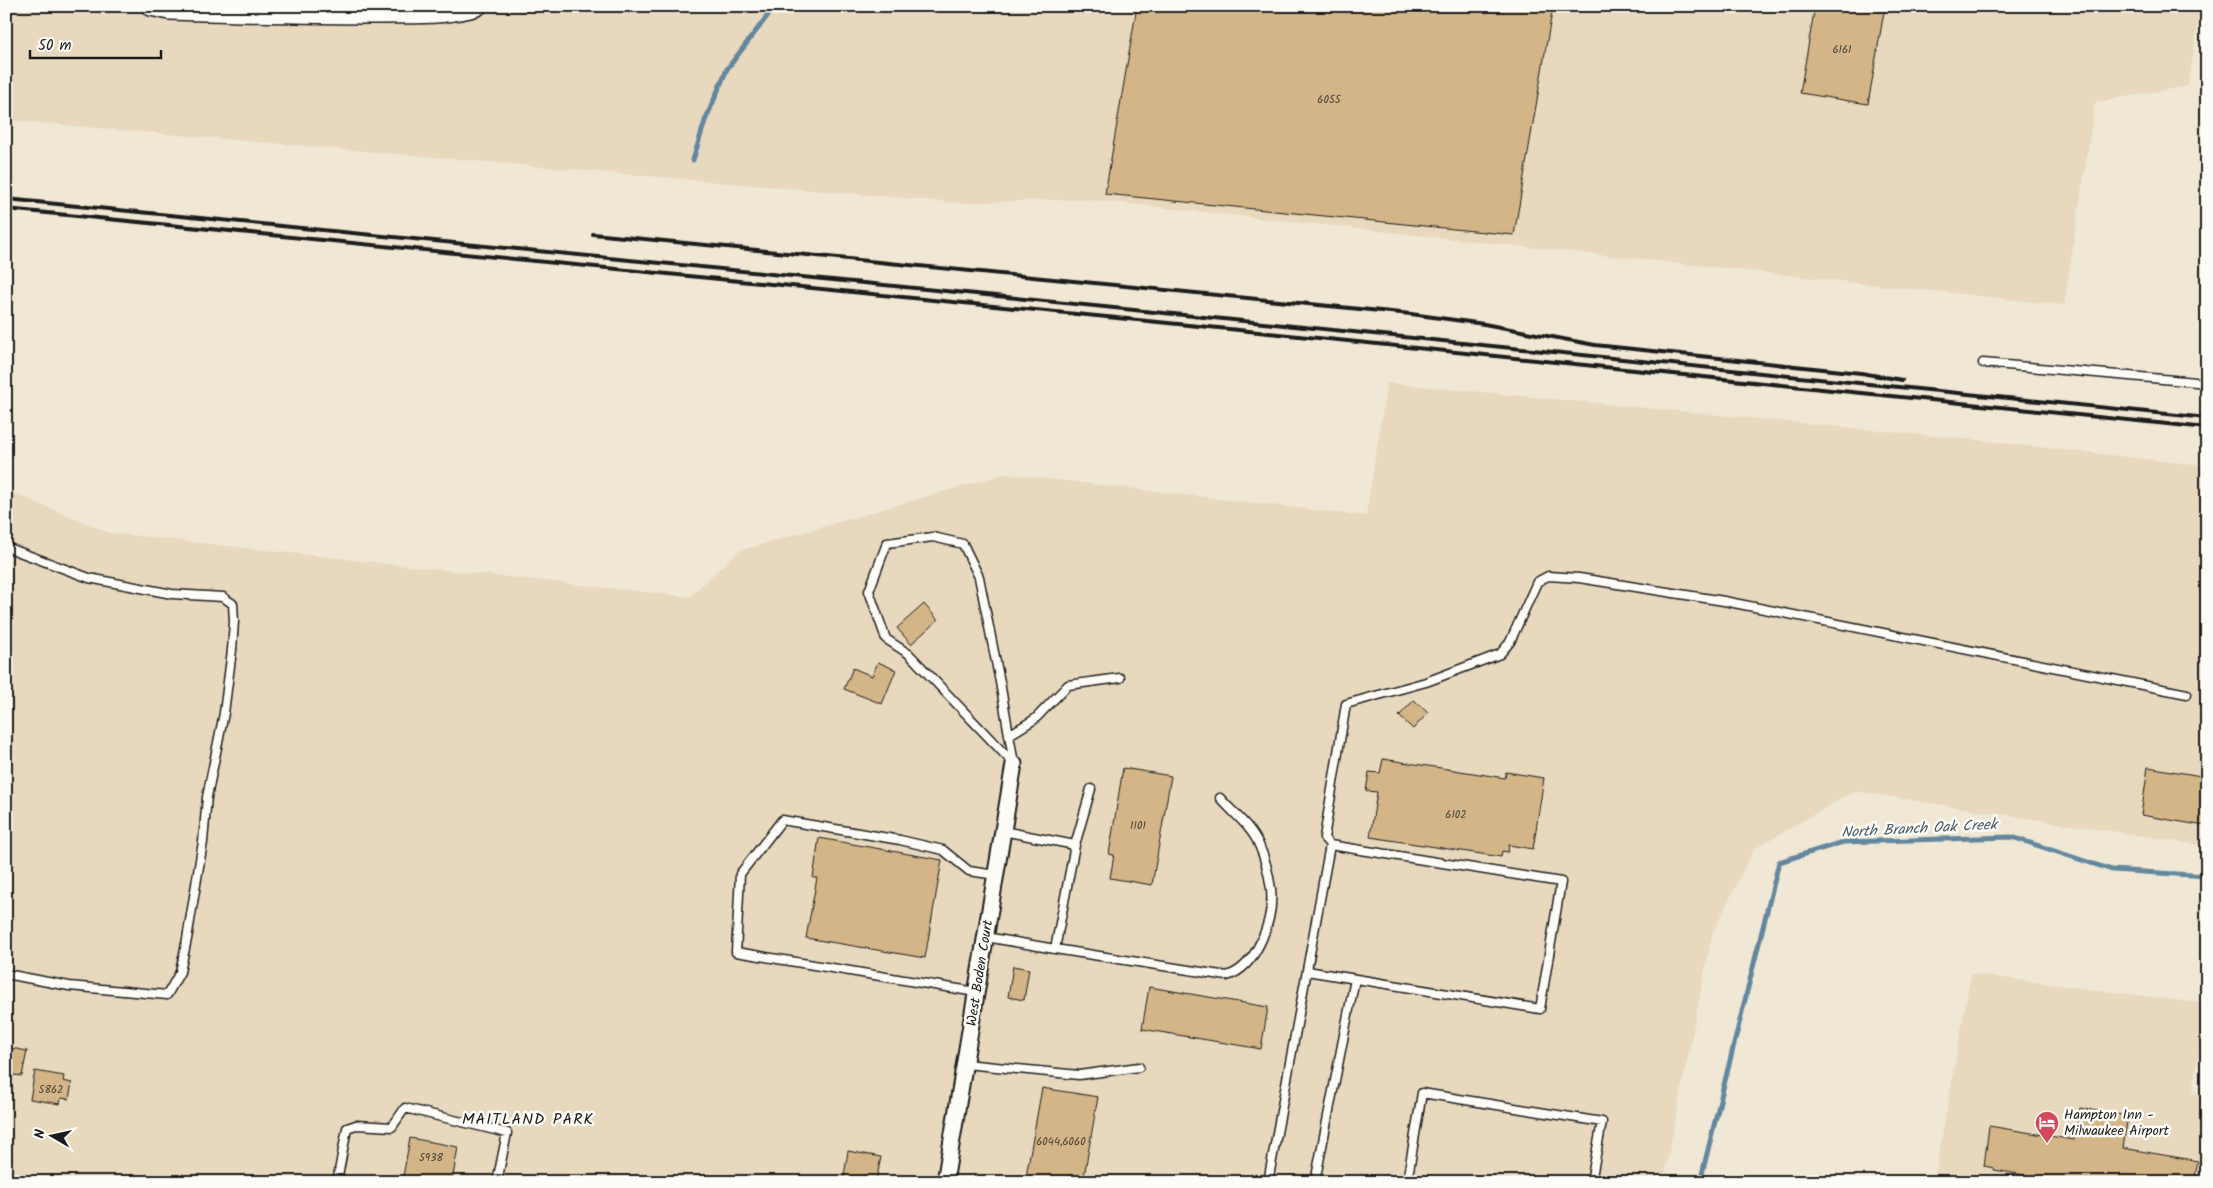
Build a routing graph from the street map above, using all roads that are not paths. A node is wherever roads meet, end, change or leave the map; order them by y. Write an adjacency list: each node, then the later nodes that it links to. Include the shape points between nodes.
1 (151, 6): 3 (street, via 169,10)
2 (477, 6): 3 (street, via 430,13)
3 (327, 10)
4 (1983, 363): 5 (lane)
5 (2207, 383)
6 (6, 547): 20 (lane, via 89,578 172,594 223,597 233,604 234,620 224,713 207,797 187,939 180,972 167,995 69,986)
7 (1120, 678): 9 (lane, via 1068,685 1035,719)
8 (2187, 694): 15 (lane, via 1724,601 1548,576 1536,582 1510,642 1500,654 1426,682 1346,704 1324,838)
9 (1009, 735): 10 (lane); 10 (lane, via 978,577 963,544 933,537 887,543 868,591 886,639 909,654)
10 (1014, 764): 13 (street, West Boden Court)
11 (1091, 789): 14 (lane)
12 (1220, 798): 18 (lane, via 1259,843 1271,891 1268,922 1262,941 1236,973 1227,976)
13 (1003, 831): 14 (lane); 16 (street, West Boden Court)
14 (1076, 845): 18 (lane)
15 (1330, 845): 19 (lane); 21 (lane, via 1561,882 1540,1009)
16 (996, 875): 17 (street, West Boden Court); 22 (lane, via 969,871 943,850 782,820 740,874 736,952)
17 (986, 937): 18 (lane); 22 (street, West Boden Court)
18 (1055, 949)
19 (1307, 971): 21 (lane); 28 (lane)
20 (6, 974)
21 (1355, 979): 29 (lane)
22 (976, 992): 23 (street, West Boden Court)
23 (965, 1064): 24 (lane, via 1079,1075); 27 (street, West Boden Court)
24 (1139, 1067)
25 (337, 1182): 26 (lane, via 347,1128 356,1125 392,1127 405,1108 507,1133)
26 (497, 1182)
27 (945, 1182)
28 (1268, 1182)
29 (1316, 1182)
30 (1407, 1182): 31 (lane, via 1422,1093 1602,1122)
31 (1592, 1182)

